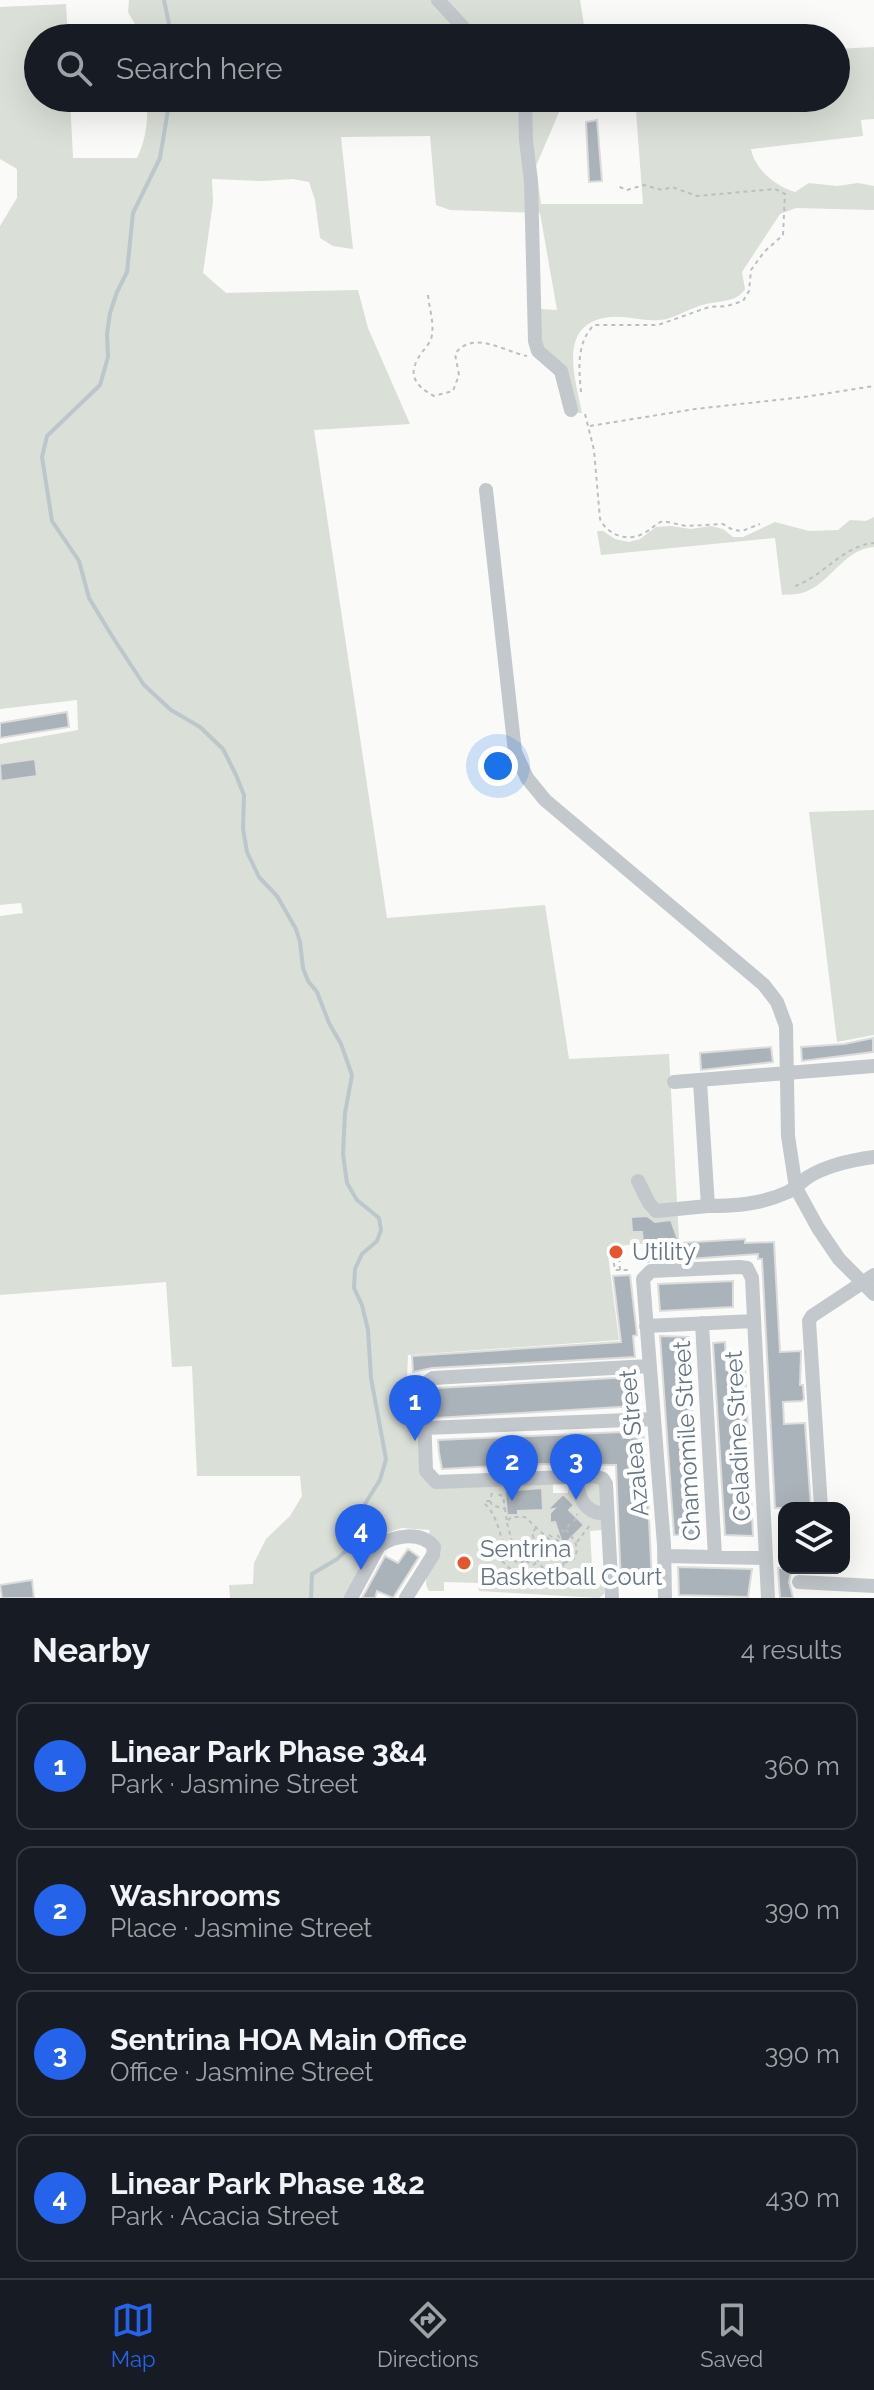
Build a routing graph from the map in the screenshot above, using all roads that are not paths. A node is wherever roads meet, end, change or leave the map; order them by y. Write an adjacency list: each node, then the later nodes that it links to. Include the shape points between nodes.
1 (438, 0): 2 (street)
2 (460, 24)
3 (526, 112): 4 (street, via 533,324 538,351 561,371)
4 (577, 409)
5 (486, 490): 7 (street, via 515,752 527,778 545,800 764,985 784,1014)
6 (874, 1066): 7 (street)
7 (788, 1074): 9 (street); 12 (street, via 788,1136)
8 (674, 1082): 9 (street)
9 (700, 1082): 13 (street)
10 (874, 1157): 12 (street, via 834,1166)
11 (638, 1181): 13 (street, via 656,1211)
12 (796, 1188): 13 (street, via 755,1204); 15 (street, via 839,1259)
13 (708, 1206)
14 (639, 1278): 17 (street, Celadine Street, via 651,1271 740,1267 750,1272); 19 (street, Azalea Street)
15 (868, 1279): 16 (street); 24 (street, via 809,1321)
16 (874, 1294)
17 (754, 1321): 18 (street); 28 (street, Celadine Street)
18 (702, 1323): 19 (street); 27 (street, Chamomile Street)
19 (646, 1326): 20 (street, Azalea Street)
20 (649, 1366): 21 (street, Azalea Street); 22 (street, via 429,1378 423,1385)
21 (654, 1419): 22 (street); 26 (street, Azalea Street)
22 (424, 1428): 23 (street, via 426,1471 436,1482)
23 (577, 1477): 25 (street, via 581,1500 594,1512); 25 (street, via 603,1479)
24 (821, 1502)
25 (607, 1514): 35 (street)
26 (665, 1556): 27 (street); 36 (street, Azalea Street)
27 (715, 1556): 28 (street)
28 (766, 1558): 37 (street, Celadine Street)
29 (823, 1574): 31 (street)
30 (799, 1582): 31 (street)
31 (824, 1584): 32 (street)
32 (874, 1586)
33 (412, 1597): 34 (street, via 434,1547 426,1539 402,1536 375,1551)
34 (351, 1598)
35 (612, 1598)
36 (665, 1598)
37 (768, 1598)

